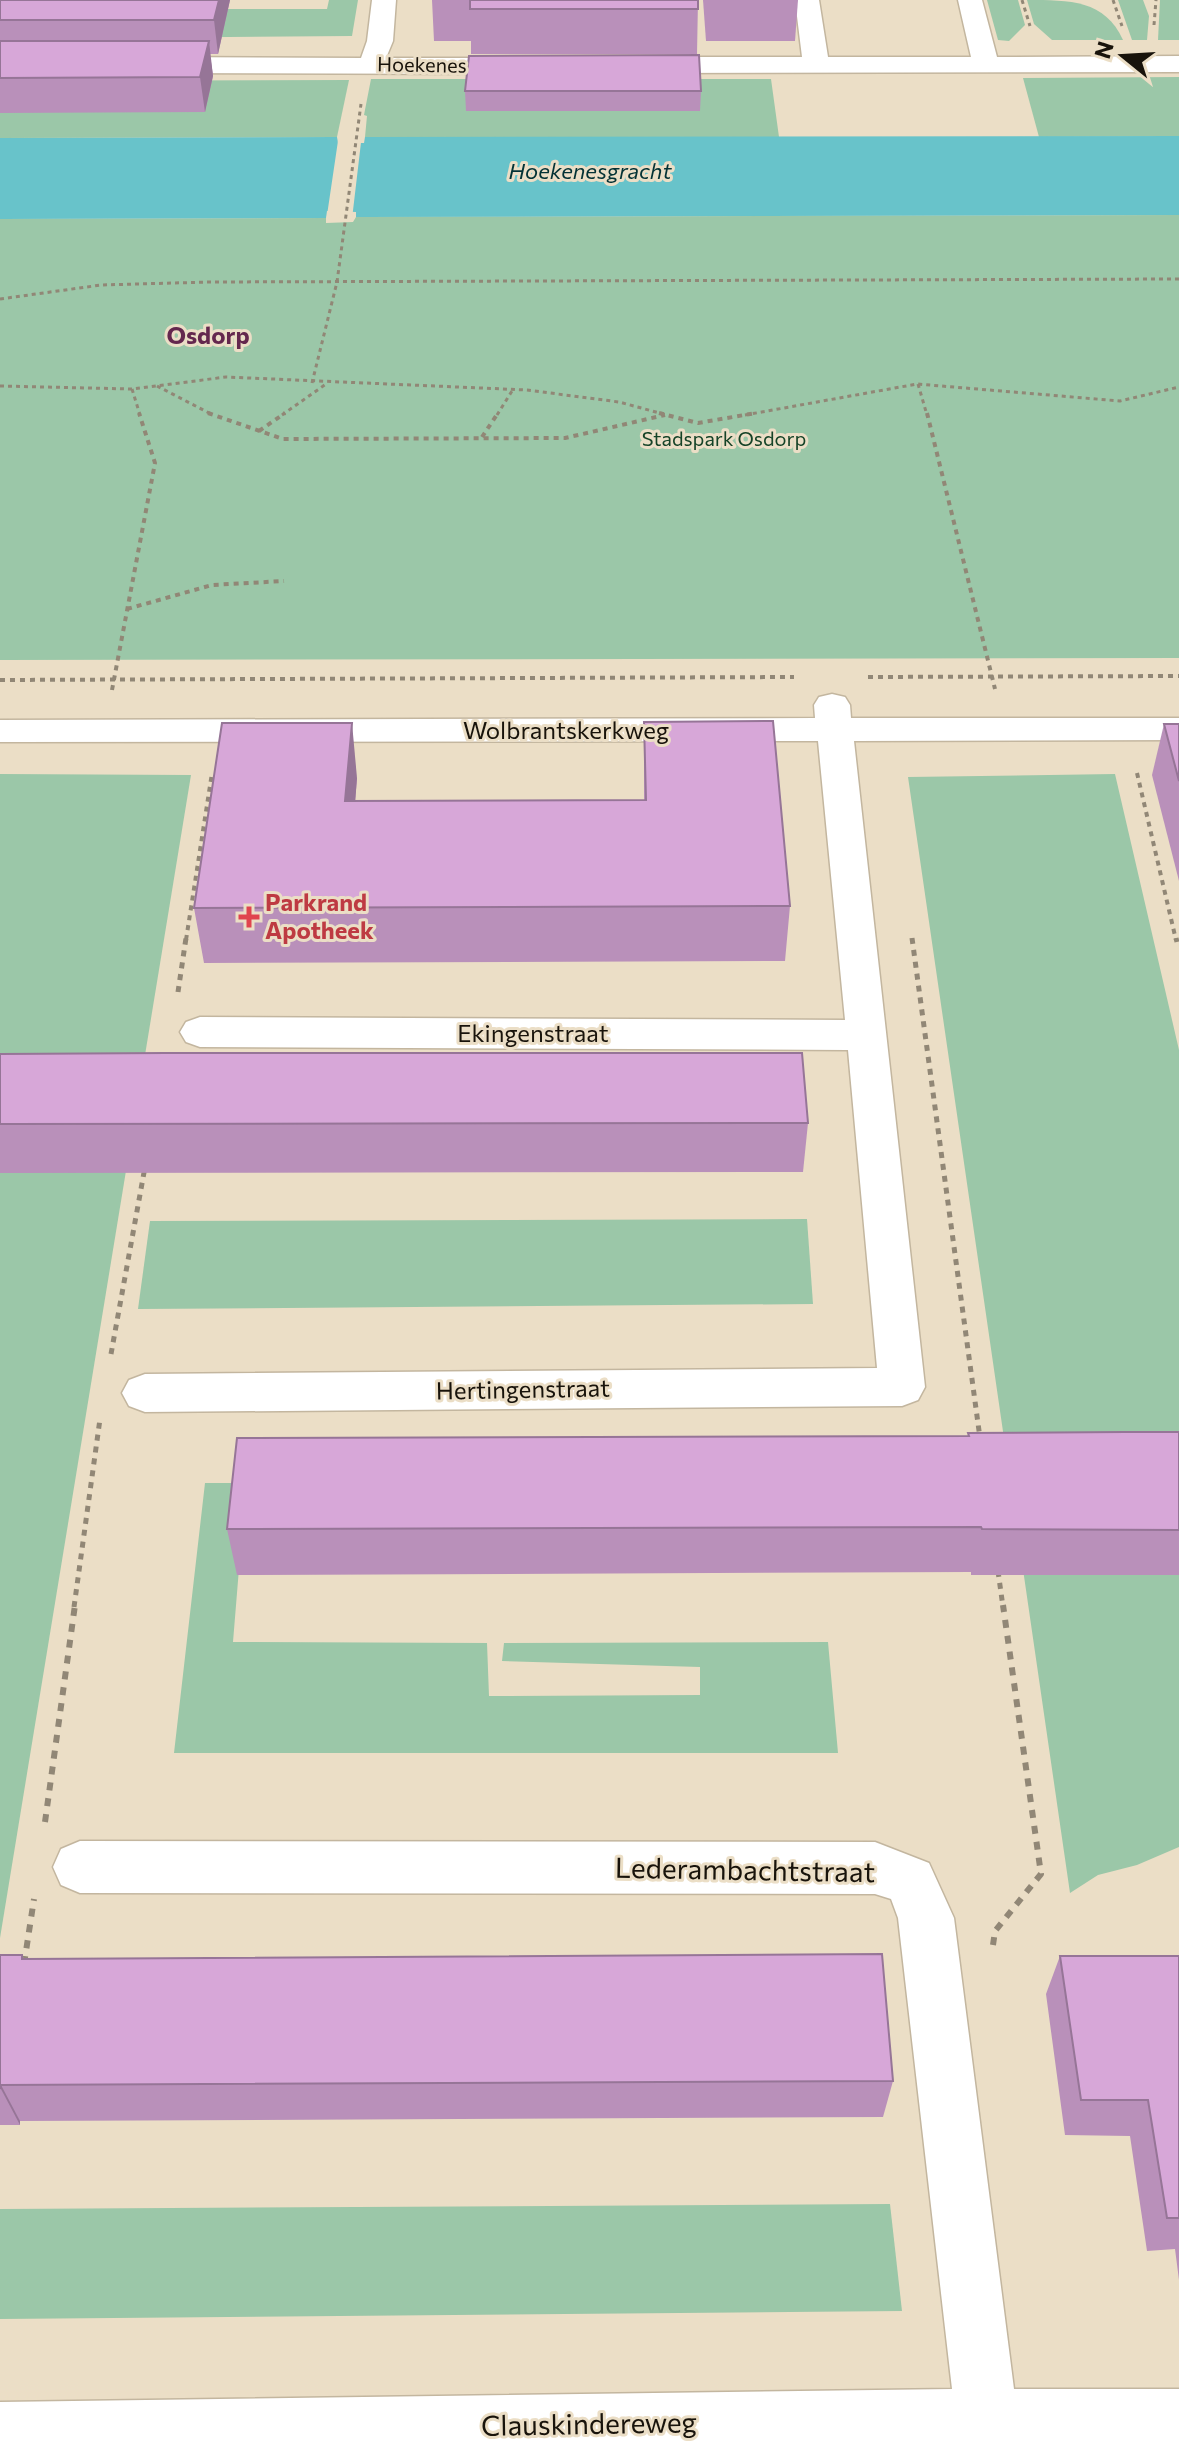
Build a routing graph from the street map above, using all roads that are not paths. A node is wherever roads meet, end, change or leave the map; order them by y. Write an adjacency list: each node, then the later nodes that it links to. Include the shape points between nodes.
1 (384, 0): 4 (street, via 380,41)
2 (807, 0): 8 (street)
3 (970, 0): 9 (street)
4 (371, 64): 6 (street, Hoekenes); 10 (street, Hoekenes)
5 (1179, 64): 9 (street)
6 (124, 65)
7 (615, 65): 8 (street)
8 (816, 65): 9 (street)
9 (986, 65)
10 (556, 66)
11 (1179, 704): 13 (street, Wolbrantskerkweg, via 995,691)
12 (0, 706): 13 (street, Wolbrantskerkweg, via 112,693)
13 (834, 718): 14 (street, Wolbrantskerkweg); 15 (street, Wolbrantskerkweg); 17 (street)
14 (1179, 729)
15 (0, 731)
16 (188, 1018): 17 (street, Ekingenstraat)
17 (867, 1035): 18 (street, Hertingenstraat, via 902,1387)
18 (145, 1393)
19 (58, 1876): 20 (street, Lederambachtstraat, via 875,1868 910,1881 926,1918)
20 (987, 2420): 21 (street, Clauskindereweg); 23 (street, Clauskindereweg)
21 (1179, 2421)
22 (0, 2434): 23 (street, Clauskindereweg)
23 (226, 2440)

